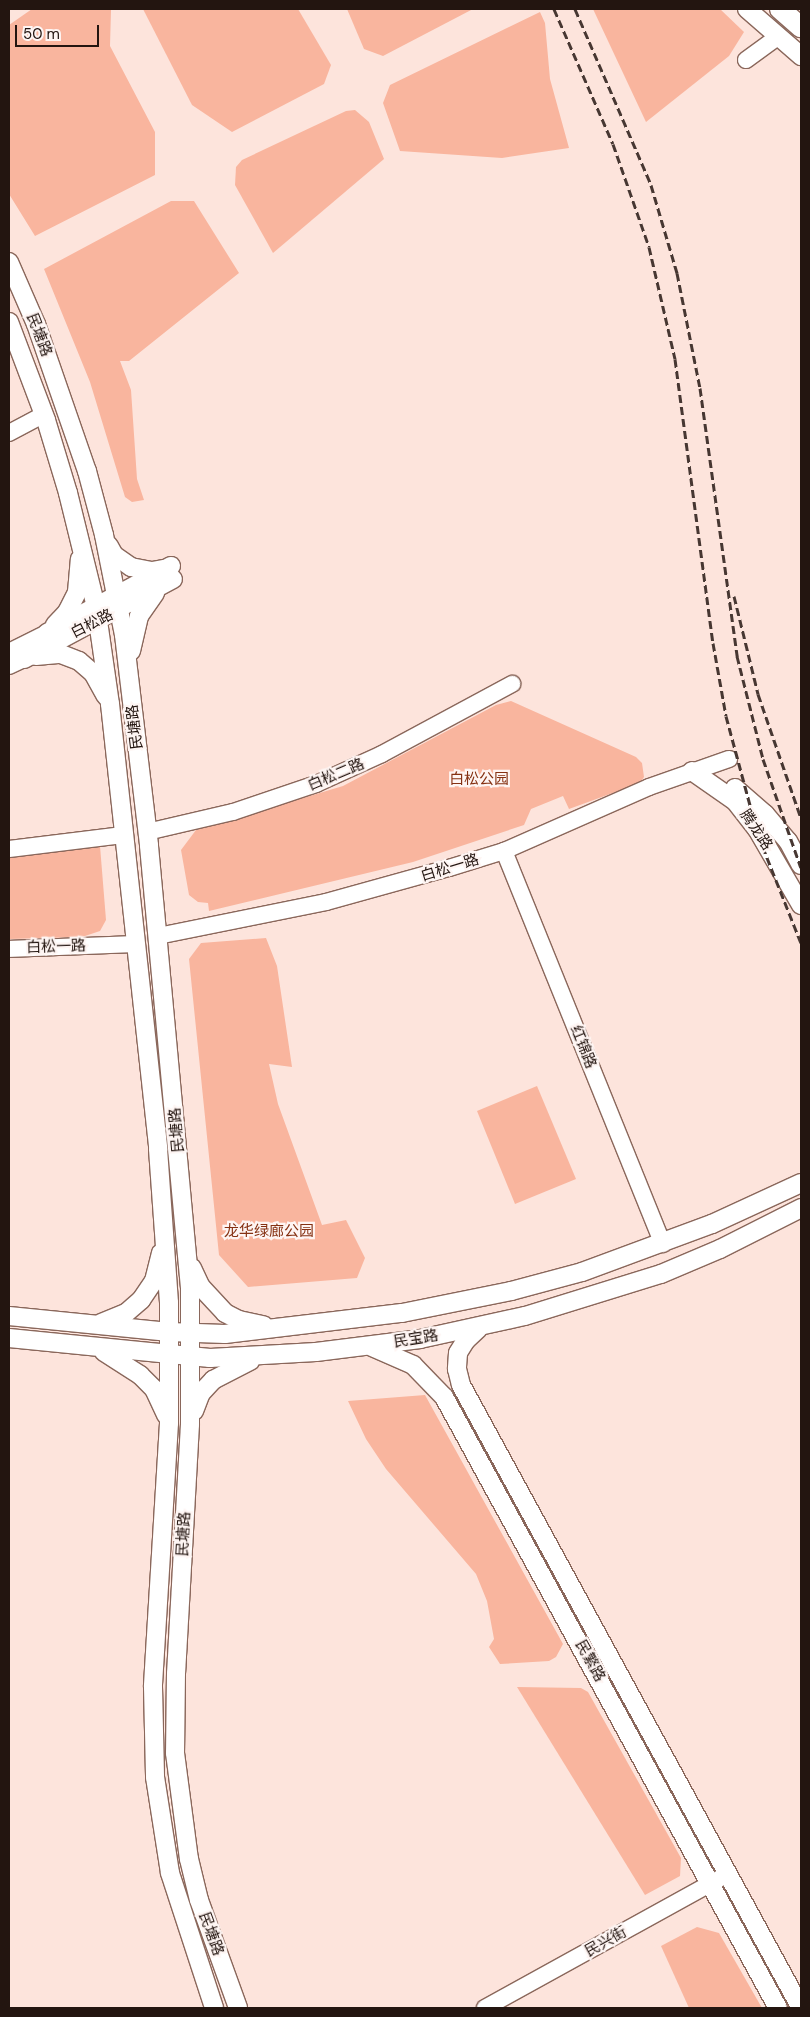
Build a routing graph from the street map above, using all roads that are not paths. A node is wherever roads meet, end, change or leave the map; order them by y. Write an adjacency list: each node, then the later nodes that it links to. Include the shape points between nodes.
1 (747, 9): 4 (main road)
2 (780, 9): 3 (main road)
3 (801, 27)
4 (778, 37): 5 (main road); 6 (street)
5 (801, 56)
6 (746, 60)
7 (9, 262): 12 (main road, 民塘路, via 58,384)
8 (9, 322): 9 (main road, 民塘路)
9 (44, 414): 10 (street); 11 (main road, 民塘路)
10 (9, 433)
11 (80, 537): 15 (main road, 民塘路); 16 (main road, via 77,592 67,612)
12 (106, 540): 13 (main road, via 114,555 131,566); 14 (main road, 民塘路)
13 (172, 572): 14 (main road, 白松路); 18 (main road, via 139,616 133,637)
14 (118, 603): 15 (main road, 白松路); 18 (main road, 民塘路)
15 (97, 614): 16 (main road, 白松路); 17 (main road, 白松路); 20 (main road, 民塘路)
16 (47, 633): 17 (street, 白松路)
17 (14, 659): 20 (main road, via 61,654 79,660 93,673)
18 (130, 681): 23 (main road, 民塘路)
19 (512, 684): 23 (street, 白松二路, via 382,754 316,784 234,812)
20 (110, 704): 24 (main road, 民塘路)
21 (729, 759): 22 (street, 白松一路)
22 (697, 769): 26 (street, 白松一路); 27 (main road, 腾龙路, via 733,786 765,814 788,842); 28 (main road, 腾龙路, via 735,801 758,829)
23 (147, 832): 29 (main road, 民塘路)
24 (123, 835): 25 (street); 30 (main road, 民塘路)
25 (9, 849)
26 (504, 851): 29 (street, 白松一路, via 326,902); 35 (street, 红锦路)
27 (801, 865)
28 (801, 905)
29 (158, 936): 36 (main road, 民塘路)
30 (134, 944): 31 (street, 白松一路); 34 (main road, 民塘路)
31 (9, 949)
32 (801, 1183): 35 (main road, 民宝路)
33 (801, 1208): 40 (main road, 民宝路, via 720,1249 661,1274)
34 (165, 1236): 38 (main road, via 154,1281 147,1293 126,1313); 41 (main road, 民塘路)
35 (663, 1244): 39 (main road, 民宝路, via 582,1272 502,1294 402,1313)
36 (188, 1258): 39 (main road, via 201,1287 225,1313 250,1323); 42 (main road, 民塘路)
37 (9, 1316): 38 (main road, 民宝路)
38 (91, 1325): 41 (main road, 民宝路)
39 (290, 1328): 42 (main road, 民宝路)
40 (478, 1329): 44 (main road, 民宝路); 51 (main road, 民繁路, via 458,1353 461,1385)
41 (169, 1332): 42 (main road, 民宝路); 46 (main road, 民塘路)
42 (192, 1333): 48 (main road, 民塘路)
43 (9, 1338): 45 (main road, 民宝路)
44 (368, 1346): 47 (main road, 民宝路); 52 (main road, 民繁路, via 413,1365 444,1397)
45 (92, 1348): 46 (main road, 民宝路); 49 (main road, via 114,1356 140,1375 154,1389)
46 (169, 1356): 48 (main road, 民宝路); 49 (main road, 民塘路)
47 (266, 1356): 48 (main road, 民宝路); 50 (main road, via 213,1380 201,1393)
48 (191, 1357): 50 (main road, 民塘路)
49 (169, 1423): 53 (main road, 民塘路, via 153,1687 155,1777 170,1873)
50 (190, 1424): 54 (main road, 民塘路, via 176,1673 175,1753 189,1859 199,1900)
51 (729, 1880): 52 (street, 民兴街); 58 (main road, 民繁路)
52 (712, 1890): 55 (street, 民兴街); 56 (street, 民兴街); 57 (main road, 民繁路)
53 (214, 2008)
54 (238, 2008)
55 (485, 2008)
56 (508, 2008)
57 (778, 2008)
58 (801, 2008)

